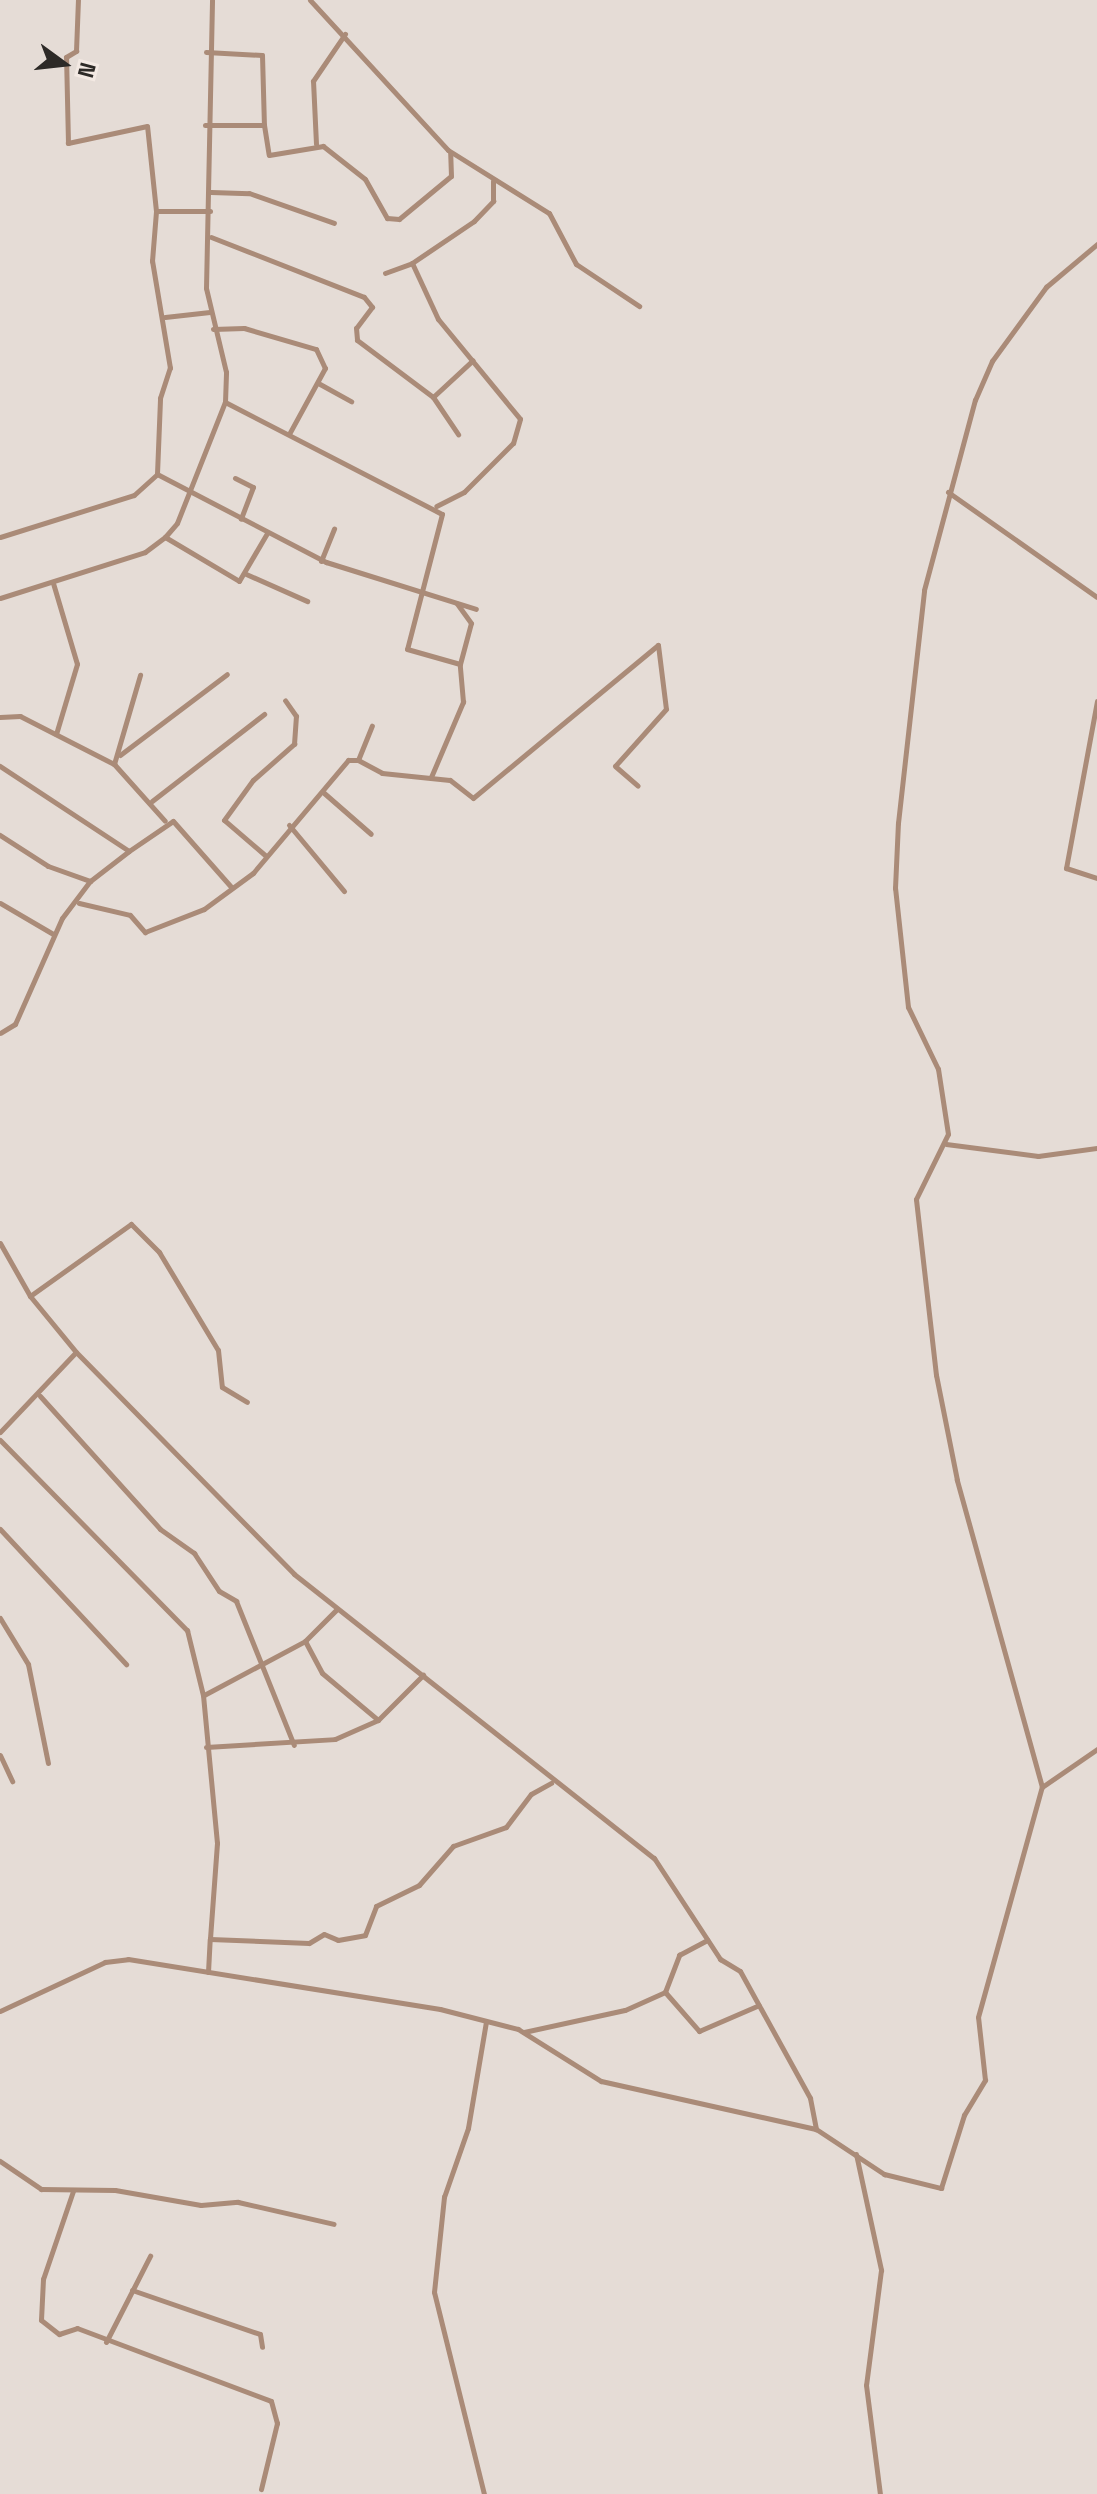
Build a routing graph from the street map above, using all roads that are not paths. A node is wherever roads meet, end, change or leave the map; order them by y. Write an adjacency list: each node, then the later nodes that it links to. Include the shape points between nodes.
1 (78, 0): 12 (street, via 76,51 66,57 68,143 147,126)
2 (212, 0): 5 (street)
3 (310, 0): 4 (street)
4 (345, 34): 8 (street, via 321,60 313,81); 9 (street)
5 (206, 52): 6 (street); 7 (street, via 262,55)
6 (205, 125): 7 (street); 11 (street)
7 (264, 125): 8 (street, via 269,155)
8 (316, 144): 9 (street, via 365,179 387,218 399,219 456,169)
9 (448, 150): 10 (street)
10 (493, 180): 17 (street, via 493,201 474,221); 19 (street, via 549,213 576,264)
11 (211, 192): 13 (street); 14 (street, via 249,193)
12 (156, 211): 13 (street); 21 (street, via 152,261)
13 (210, 211): 15 (street)
14 (334, 223)
15 (211, 237): 20 (street); 25 (street, via 364,297 372,307 356,328 357,340)
16 (1097, 244): 32 (street, via 1046,287 992,361)
17 (412, 263): 18 (street); 23 (street, via 438,319)
18 (385, 273)
19 (639, 306)
20 (210, 312): 21 (street); 22 (street)
21 (165, 317): 30 (street, via 170,368 160,398)
22 (213, 329): 24 (street, via 244,328 316,349 325,368); 27 (street, via 229,388)
23 (473, 360): 25 (street); 34 (street, via 508,399 521,428 464,492)
24 (318, 383): 26 (street); 28 (street)
25 (433, 397): 29 (street)
26 (351, 401)
27 (225, 402): 28 (street); 33 (street)
28 (289, 434): 34 (street)
29 (458, 434)
30 (157, 474): 33 (street); 38 (street, via 134,495)
31 (235, 478): 35 (street, via 253,487)
32 (948, 492): 44 (street); 80 (street, via 915,649 895,888 910,1018 938,1069)
33 (188, 493): 35 (street); 39 (street)
34 (436, 506): 43 (street, via 444,518)
35 (241, 519): 37 (street)
36 (334, 528): 40 (street)
37 (267, 533): 40 (street); 41 (street)
38 (0, 537)
39 (165, 537): 41 (street, via 219,574 239,581); 42 (street, via 145,552)
40 (321, 561): 43 (street)
41 (246, 574): 46 (street)
42 (53, 583): 45 (street); 57 (street, via 77,664)
43 (422, 594): 47 (street); 49 (street, via 407,649)
44 (1097, 597)
45 (0, 598)
46 (307, 601)
47 (457, 604): 48 (street); 49 (street, via 471,623)
48 (476, 609)
49 (460, 664): 62 (street, via 463,702)
50 (227, 674): 58 (street)
51 (140, 675): 58 (street)
52 (285, 700): 71 (street, via 296,716 294,744 253,780 224,820)
53 (1097, 701): 72 (street, via 1066,868)
54 (264, 714): 65 (street)
55 (0, 717): 57 (street, via 20,716)
56 (372, 726): 59 (street)
57 (56, 734): 60 (street)
58 (120, 755): 60 (street)
59 (358, 760): 62 (street, via 382,773); 64 (street, via 348,760)
60 (114, 764): 65 (street)
61 (0, 766): 70 (street)
62 (431, 777): 63 (street, via 450,780 473,798 658,645 666,709 615,766)
63 (638, 786)
64 (324, 793): 67 (street); 68 (street)
65 (152, 801): 66 (street)
66 (165, 821): 70 (street); 74 (street)
67 (289, 825): 71 (street); 75 (street)
68 (371, 834)
69 (0, 835): 73 (street, via 48,866)
70 (129, 851): 73 (street)
71 (266, 856): 74 (street)
72 (1097, 878)
73 (90, 881): 77 (street)
74 (232, 888): 77 (street, via 204,909 145,932 130,915)
75 (344, 891)
76 (0, 903): 78 (street)
77 (79, 903): 78 (street)
78 (53, 934): 79 (street, via 15,1024)
79 (0, 1033)
80 (946, 1144): 81 (street, via 1038,1156); 105 (street, via 916,1199 936,1375 957,1480)
81 (1097, 1148)
82 (0, 1243): 83 (street)
83 (30, 1296): 84 (street); 86 (street, via 131,1224 159,1252 218,1350 222,1387)
84 (76, 1352): 85 (street); 90 (street)
85 (40, 1396): 87 (street); 93 (street, via 160,1529 194,1553 219,1591 236,1601 241,1626)
86 (247, 1402)
87 (0, 1432)
88 (0, 1440): 96 (street, via 187,1630)
89 (0, 1529): 94 (street)
90 (336, 1610): 92 (street); 95 (street)
91 (0, 1618): 102 (street, via 28,1664)
92 (305, 1641): 93 (street); 97 (street, via 322,1673)
93 (263, 1659): 96 (street); 98 (street)
94 (126, 1664)
95 (423, 1675): 97 (street); 104 (street)
96 (203, 1695): 99 (street)
97 (378, 1720): 98 (street, via 335,1739)
98 (294, 1745): 99 (street)
99 (206, 1747): 106 (street, via 217,1843)
100 (1097, 1749): 105 (street)
101 (0, 1755): 103 (street)
102 (48, 1763)
103 (12, 1781)
104 (551, 1783): 106 (street, via 531,1794 506,1827 453,1846 419,1885 376,1906 365,1935 338,1940 324,1934 309,1943); 107 (street, via 574,1790 647,1851)
105 (1042, 1787): 115 (street, via 978,2017 985,2080 964,2115 947,2179 935,2191 884,2174)
106 (210, 1939): 108 (street)
107 (707, 1940): 109 (street, via 679,1955); 110 (street, via 727,1968 740,1971)
108 (208, 1972): 111 (street, via 105,1962); 112 (street)
109 (665, 1992): 110 (street, via 699,2031); 113 (street, via 625,2010)
110 (759, 2005): 114 (street, via 810,2098)
111 (0, 2011)
112 (486, 2022): 113 (street); 124 (street, via 468,2128 444,2197 434,2292)
113 (524, 2032): 114 (street, via 601,2081)
114 (816, 2129): 115 (street)
115 (856, 2153): 125 (street, via 882,2280 866,2385)
116 (0, 2161): 117 (street, via 31,2186)
117 (73, 2191): 118 (street, via 201,2205 238,2202); 121 (street, via 74,2206 45,2270 38,2315 59,2334 71,2327)
118 (334, 2224)
119 (150, 2256): 120 (street)
120 (132, 2290): 121 (street); 122 (street, via 260,2334)
121 (106, 2342): 123 (street, via 271,2401 277,2423)
122 (262, 2347)
123 (261, 2489)
124 (484, 2494)
125 (880, 2494)

